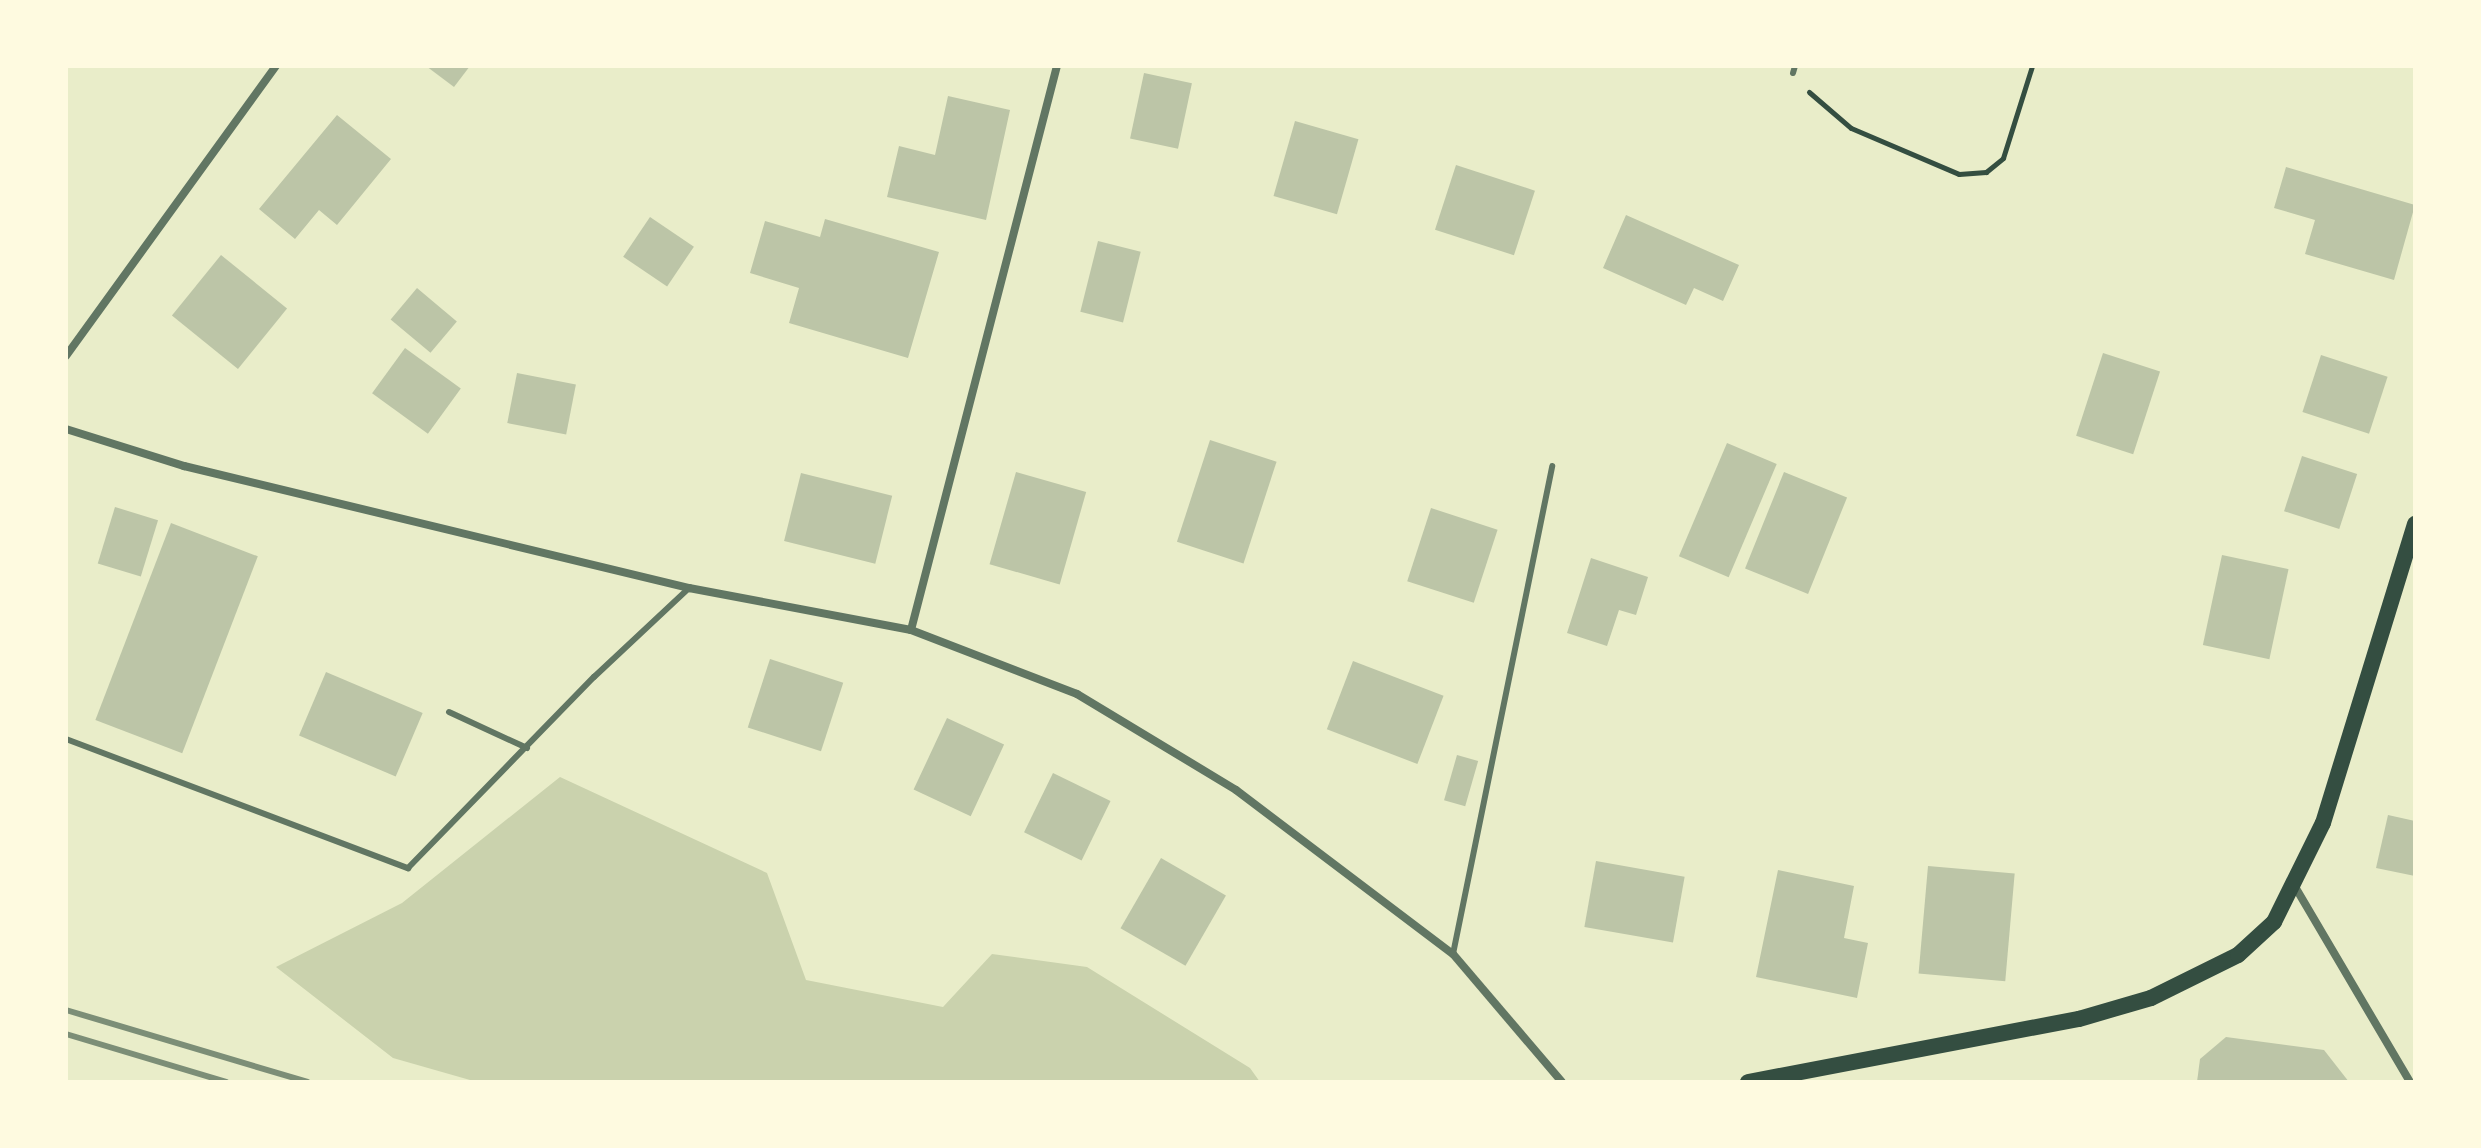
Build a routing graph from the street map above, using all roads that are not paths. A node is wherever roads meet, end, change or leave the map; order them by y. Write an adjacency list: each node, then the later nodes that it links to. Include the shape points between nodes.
1 (276, 66): 3 (street)
2 (1057, 66): 8 (street)
3 (66, 356)
4 (66, 429): 7 (street, via 184,466)
5 (1552, 466): 13 (lane)
6 (2415, 524): 12 (main road, via 2323,823)
7 (689, 588): 8 (street); 11 (lane)
8 (911, 630): 13 (street, via 1077,694 1236,790)
9 (449, 712): 11 (lane)
10 (66, 739): 11 (lane, via 408,868)
11 (527, 748)
12 (2294, 885): 15 (main road, via 2274,922 2238,955 2151,998 2079,1019); 16 (street)
13 (1453, 954): 14 (street)
14 (1562, 1082)
15 (1748, 1082)
16 (2410, 1082)

